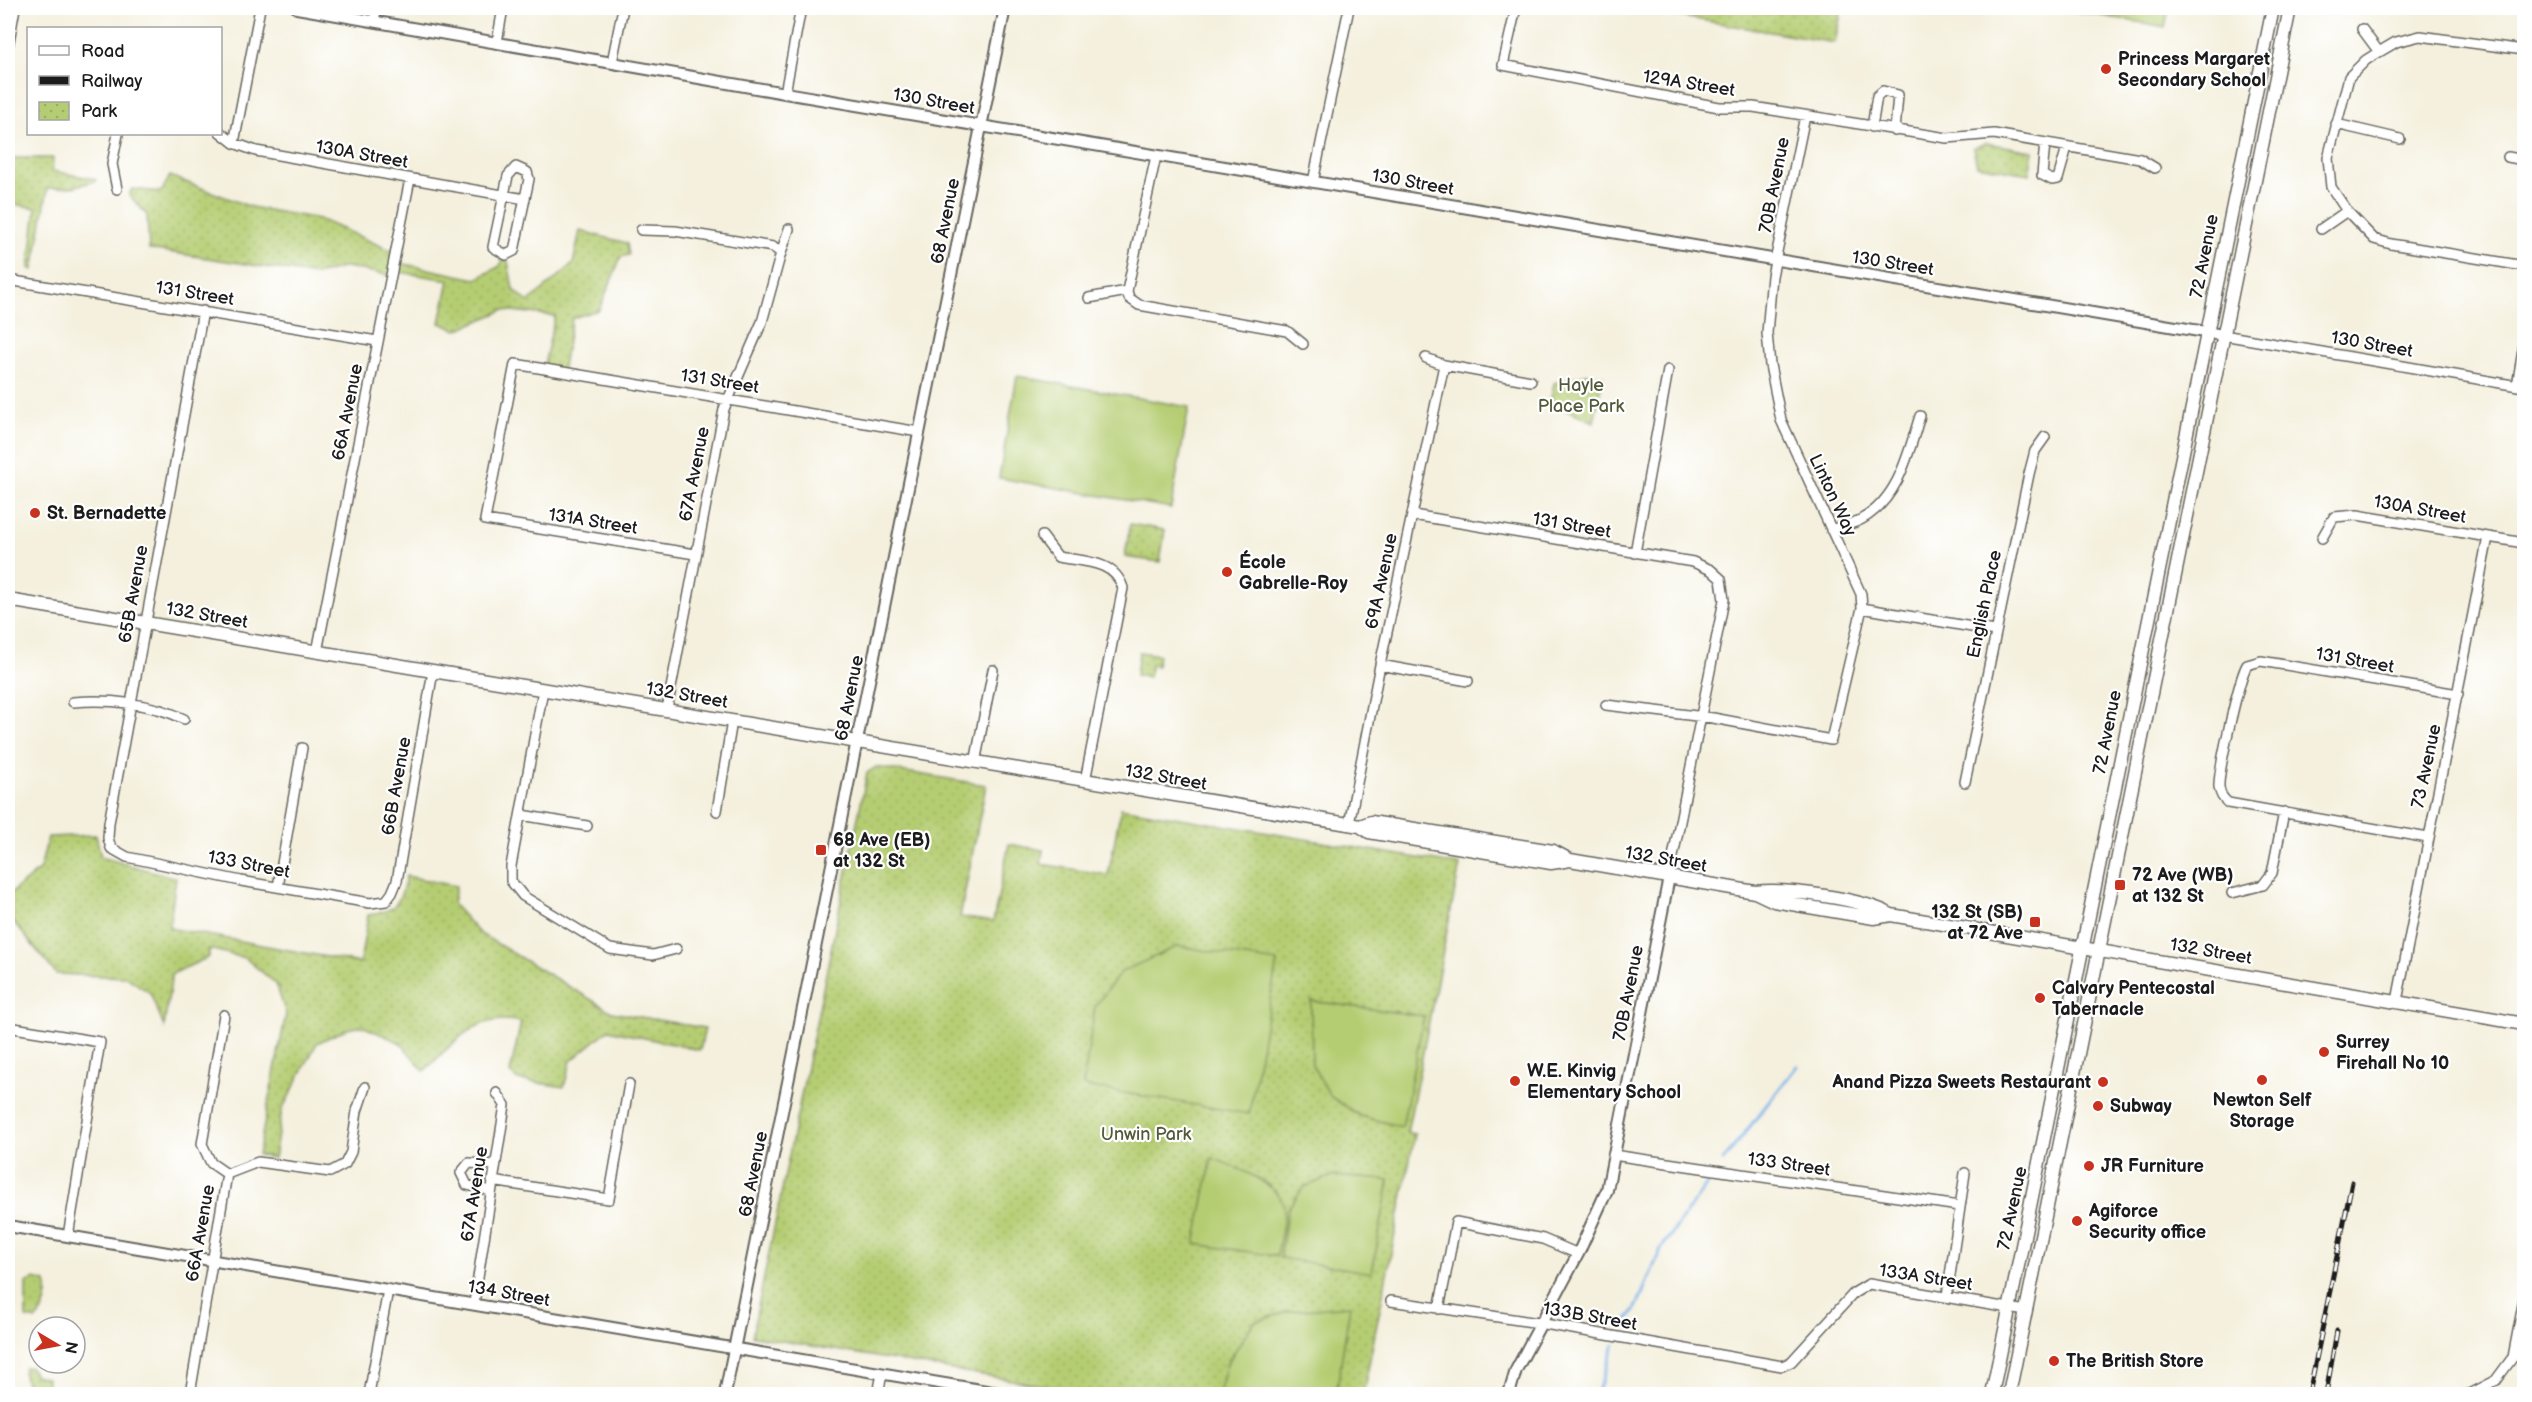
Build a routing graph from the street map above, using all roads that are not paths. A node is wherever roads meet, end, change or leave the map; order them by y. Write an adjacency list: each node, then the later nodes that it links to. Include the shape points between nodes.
1 (15, 8): 16 (street)
2 (260, 8): 31 (street)
3 (297, 8): 13 (street, 130 Street)
4 (377, 8): 13 (street)
5 (503, 8): 15 (street)
6 (623, 8): 19 (street)
7 (801, 8): 21 (street)
8 (1005, 8): 25 (street, 68 Avenue)
9 (1349, 8): 39 (street)
10 (1515, 8): 23 (street, 129A Street, via 1503,65 1719,107 1753,107)
11 (2273, 8): 20 (main road, 72 Avenue)
12 (2290, 8): 22 (main road, 72 Avenue)
13 (374, 20): 15 (street, 130 Street)
14 (2362, 29): 18 (street)
15 (497, 42): 19 (street, 130 Street)
16 (8, 47)
17 (2524, 50): 18 (street, via 2420,36 2396,42)
18 (2379, 52): 24 (street, via 2349,77)
19 (612, 62): 21 (street, 130 Street)
20 (2259, 76): 22 (main road, 72 Avenue); 54 (main road, 72 Avenue)
21 (785, 93): 25 (street, 130 Street)
22 (2269, 109): 55 (main road, 72 Avenue)
23 (1805, 116): 26 (street, 129A Street); 48 (street, 70B Avenue)
24 (2336, 123): 30 (street); 43 (street, via 2328,158 2331,187)
25 (981, 126): 34 (street, 130 Street); 66 (street, 68 Avenue)
26 (1872, 127): 27 (street, 129A Street); 27 (street, via 1877,96 1883,91 1893,92 1899,102)
27 (1895, 130): 32 (street, 129A Street, via 1947,138 1994,134)
28 (222, 134): 31 (street, 130A Street)
29 (118, 135): 40 (street, via 112,164)
30 (2400, 139)
31 (234, 143): 38 (street, 130A Street, via 256,151)
32 (2045, 143): 33 (street, 129A Street); 33 (street, via 2042,175 2052,180 2058,179)
33 (2067, 147): 37 (street, 129A Street, via 2140,159)
34 (1156, 156): 39 (street, 130 Street); 51 (street)
35 (2508, 157): 36 (street)
36 (2524, 160)
37 (2155, 168)
38 (410, 179): 41 (street, 130A Street); 56 (street, 66A Avenue)
39 (1313, 182): 48 (street, 130 Street)
40 (117, 189)
41 (503, 195): 42 (street, 130A Street); 42 (street, via 508,176 516,167 522,167 529,179); 42 (street, via 493,247 501,254 514,251)
42 (525, 199)
43 (2347, 211): 45 (street); 49 (street, via 2374,238 2391,244)
44 (789, 229): 47 (street, 67A Avenue)
45 (2321, 229)
46 (641, 230): 47 (street, via 675,231)
47 (777, 250): 64 (street, 67A Avenue, via 762,322)
48 (1775, 260): 54 (street, 130 Street); 70 (street, Linton Way, via 1767,333 1779,411)
49 (2524, 266)
50 (8, 280): 53 (street, 131 Street)
51 (1127, 291): 52 (street); 57 (street, via 1138,305 1287,331)
52 (1089, 298)
53 (203, 311): 56 (street, 131 Street); 80 (street, 65B Avenue)
54 (2208, 333): 55 (street, 130 Street); 112 (main road, 72 Avenue)
55 (2223, 335): 63 (street, 130 Street); 114 (main road, 72 Avenue)
56 (377, 342): 82 (street, 66A Avenue)
57 (1304, 344)
58 (2524, 344): 63 (street)
59 (1426, 358): 60 (street)
60 (1444, 365): 62 (street); 68 (street, 69A Avenue)
61 (1668, 370): 75 (street)
62 (1531, 381)
63 (2521, 386)
64 (727, 399): 66 (street, 131 Street); 69 (street, 131 Street, via 515,364); 76 (street, 67A Avenue)
65 (1920, 416): 70 (street, via 1900,476 1885,500 1862,519)
66 (919, 432): 96 (street, 68 Avenue)
67 (2045, 437): 81 (street, English Place, via 2032,462)
68 (1413, 515): 75 (street, 131 Street); 83 (street, 69A Avenue)
69 (485, 520): 76 (street, 131A Street)
70 (1831, 530): 79 (street, Linton Way, via 1861,594)
71 (1042, 536): 99 (street, via 1058,556 1107,566 1119,574 1123,588)
72 (2488, 537): 73 (street, 130A Street, via 2357,514 2334,517); 74 (street, 130A Street); 88 (street, 73 Avenue)
73 (2322, 538)
74 (2524, 543)
75 (1635, 552): 77 (street, 131 Street, via 1693,562)
76 (696, 554): 92 (street, 67A Avenue)
77 (1721, 579): 93 (street, 70B Avenue, via 1724,600)
78 (8, 600): 80 (main road, 132 Street)
79 (1862, 608): 81 (street); 93 (street, Linton Way, via 1831,740)
80 (145, 623): 82 (main road, 132 Street); 90 (street, 65B Avenue)
81 (1995, 631): 100 (street, English Place)
82 (317, 652): 85 (main road, 132 Street)
83 (1380, 665): 86 (street); 104 (street, 69A Avenue)
84 (993, 670): 98 (street)
85 (433, 671): 87 (main road, 132 Street); 111 (street, 66B Avenue, via 397,881)
86 (1468, 681)
87 (543, 690): 92 (main road, 132 Street); 103 (street)
88 (2458, 694): 102 (street, 131 Street, via 2261,661 2247,665 2219,784 2221,797 2228,802); 106 (street, 73 Avenue)
89 (73, 702): 90 (street, via 96,700)
90 (130, 705): 94 (street); 107 (street, 65B Avenue, via 109,823)
91 (1606, 705): 93 (street)
92 (667, 709): 95 (main road, 132 Street)
93 (1700, 718): 108 (street, 70B Avenue)
94 (184, 719)
95 (732, 721): 96 (main road, 132 Street); 101 (street)
96 (857, 742): 98 (main road, 132 Street); 141 (street, 68 Avenue)
97 (302, 748): 109 (street)
98 (975, 763): 99 (main road, 132 Street)
99 (1085, 781): 104 (main road, 132 Street)
100 (1965, 782)
101 (717, 811)
102 (2284, 812): 106 (street); 110 (street, via 2272,873 2263,885)
103 (521, 815): 105 (street); 113 (street, via 511,881 523,896 610,949 653,955)
104 (1355, 825): 108 (main road, 132 Street, via 1371,822 1553,851 1569,860)
105 (587, 826)
106 (2428, 838): 115 (street, 73 Avenue)
107 (111, 848): 109 (street, 133 Street, via 121,855 156,864)
108 (1669, 878): 112 (main road, 132 Street, via 1876,906 1891,915); 122 (street, 70B Avenue)
109 (278, 887): 111 (street, 133 Street)
110 (2232, 893)
111 (383, 902)
112 (2083, 948): 114 (main road, 132 Street); 137 (main road, 72 Avenue)
113 (676, 949)
114 (2099, 950): 115 (main road, 132 Street); 139 (main road, 72 Avenue)
115 (2397, 1001): 117 (main road, 132 Street)
116 (224, 1015): 125 (street, 66A Avenue, via 202,1144 211,1163)
117 (2524, 1023)
118 (8, 1027): 129 (street, via 100,1042)
119 (629, 1084): 126 (street, via 609,1199)
120 (365, 1087): 125 (street, via 345,1164 330,1172 258,1162)
121 (497, 1093): 123 (street, 67A Avenue, via 505,1105)
122 (1613, 1155): 127 (street, 133 Street); 130 (street, 70B Avenue, via 1607,1190)
123 (495, 1165): 126 (street, 67A Avenue); 126 (street, via 469,1163 461,1173 467,1185)
124 (1965, 1173): 127 (street)
125 (227, 1174): 131 (street, 66A Avenue)
126 (491, 1186): 136 (street, 67A Avenue)
127 (1959, 1206): 133 (street)
128 (8, 1226): 129 (street, 134 Street)
129 (68, 1236): 131 (street, 134 Street)
130 (1578, 1254): 138 (street, via 1544,1239 1456,1222); 140 (street, 70B Avenue)
131 (212, 1261): 132 (street, 134 Street); 144 (street, 66A Avenue)
132 (388, 1290): 136 (street, 134 Street); 145 (street)
133 (1947, 1296): 137 (street, 133A Street); 142 (street, 133A Street, via 1866,1285 1854,1293 1791,1362)
134 (2524, 1299): 152 (street, via 2508,1365 2496,1380)
135 (1391, 1301): 138 (street, 133B Street)
136 (474, 1303): 141 (street, 134 Street)
137 (2010, 1308): 139 (street, 133A Street); 150 (main road, 72 Avenue)
138 (1439, 1309): 140 (street, 133B Street)
139 (2026, 1311): 151 (main road, 72 Avenue)
140 (1539, 1323): 142 (street, 133B Street); 149 (street, 70B Avenue, via 1514,1375)
141 (734, 1349): 143 (street, 134 Street); 146 (street, 68 Avenue)
142 (1782, 1366)
143 (882, 1374): 147 (street); 148 (street, 134 Street)
144 (190, 1395)
145 (369, 1395)
146 (725, 1395)
147 (878, 1395)
148 (1004, 1395)
149 (1509, 1395)
150 (1992, 1395)
151 (2009, 1395)
152 (2469, 1395)

